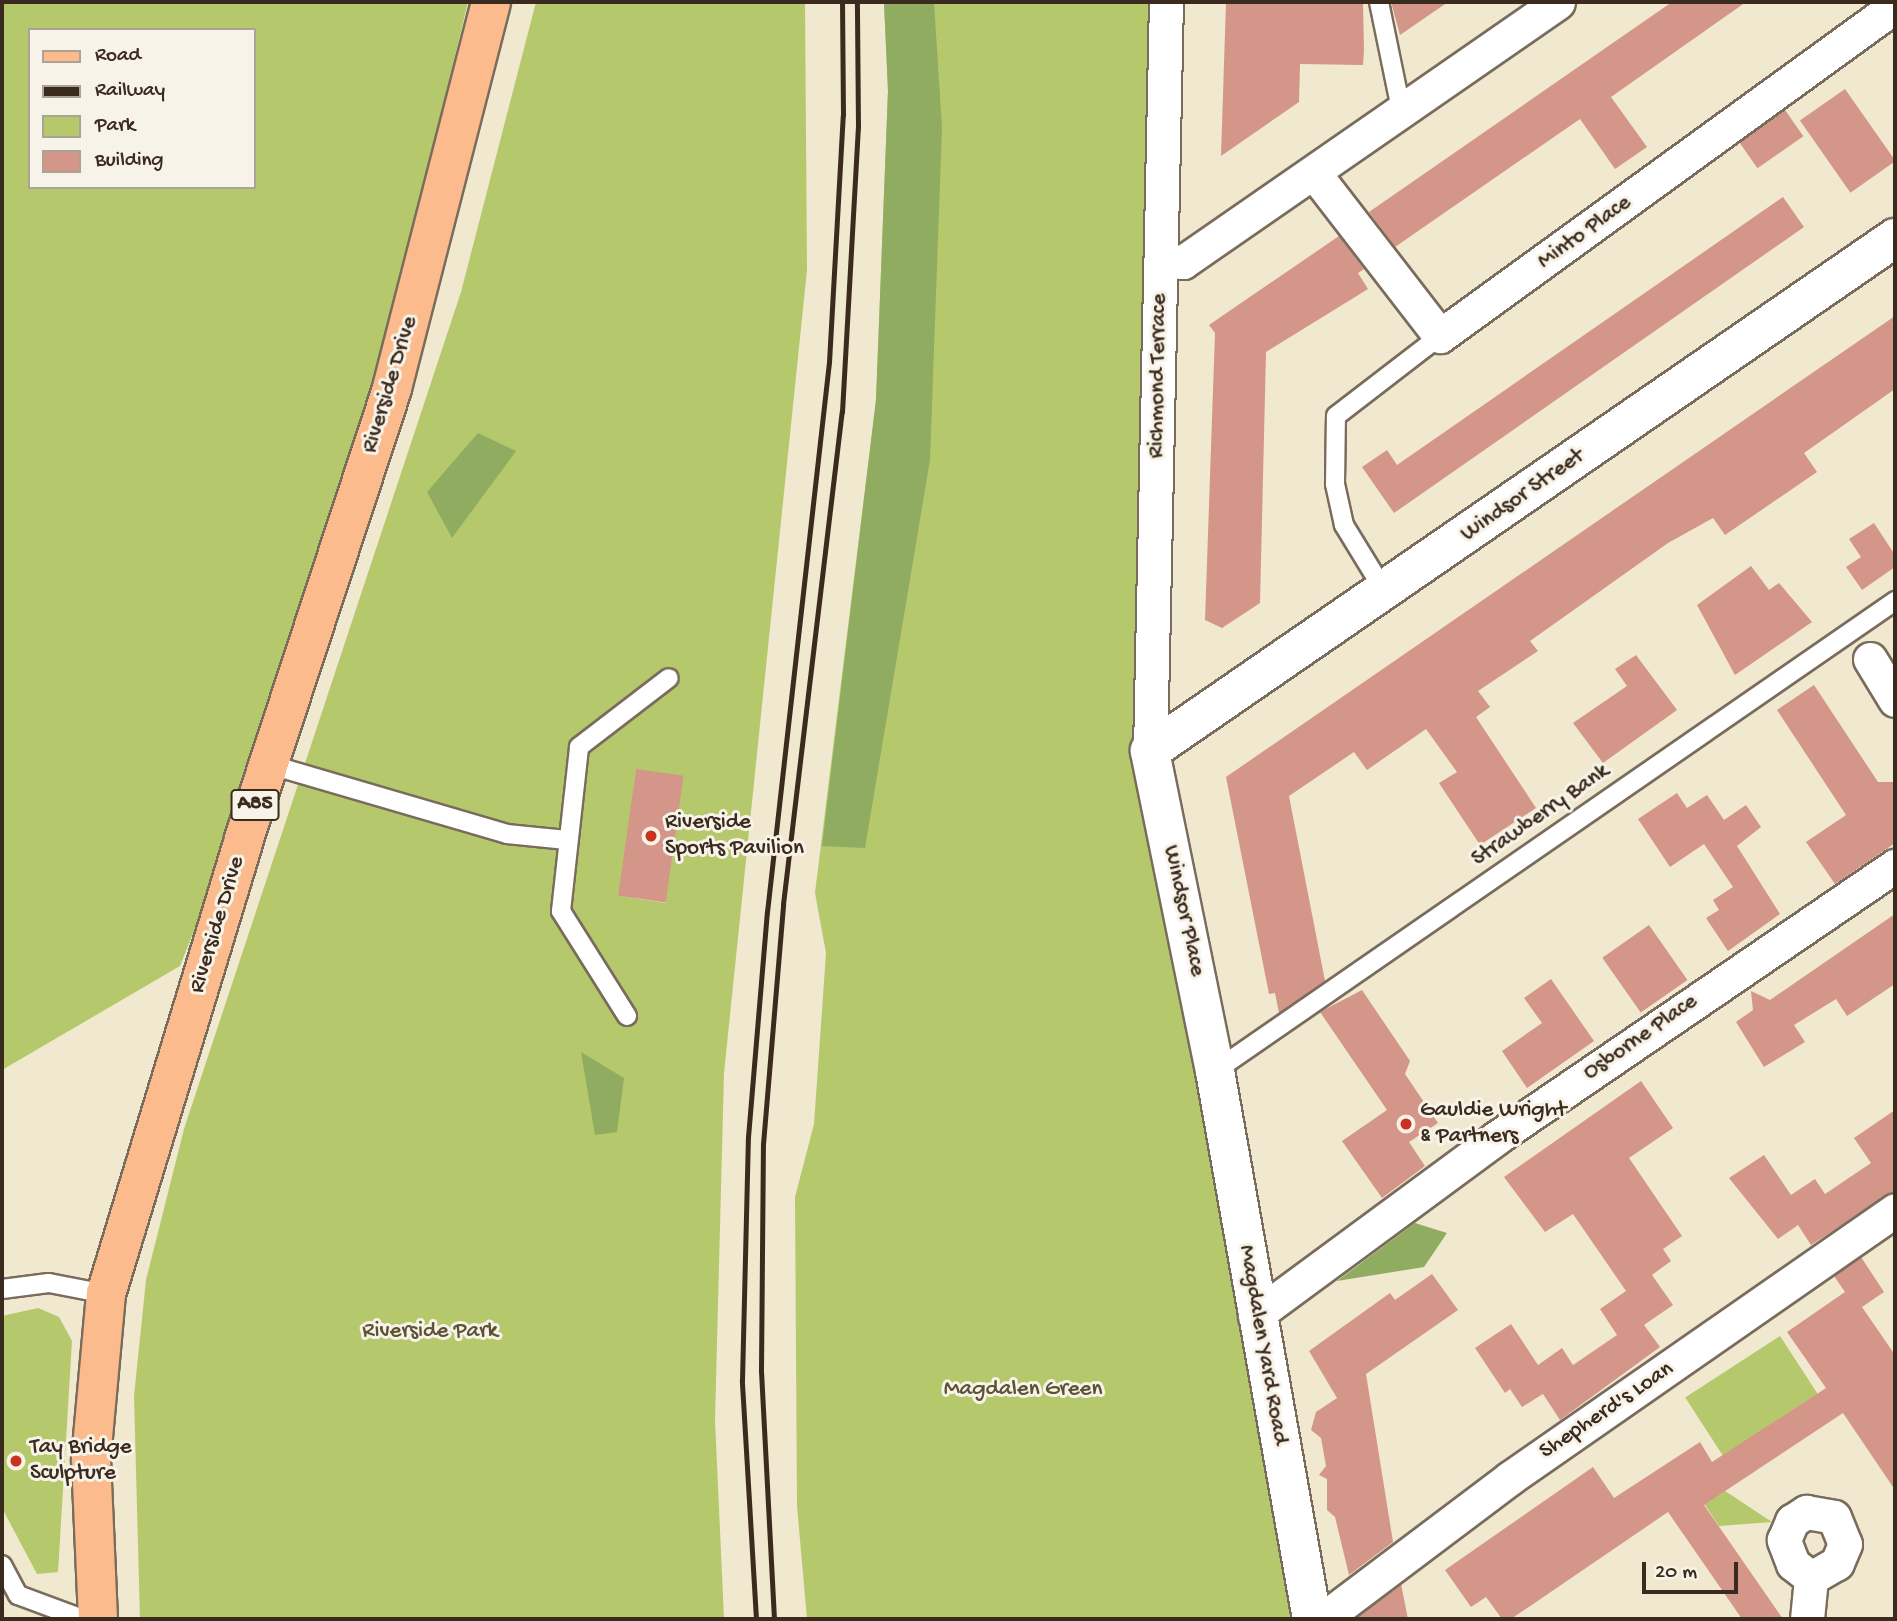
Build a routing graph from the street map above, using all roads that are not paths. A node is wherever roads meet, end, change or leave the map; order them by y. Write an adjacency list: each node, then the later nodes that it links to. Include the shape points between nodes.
1 (491, 2): 17 (main road, Riverside Drive / A85, via 392,388)
2 (1166, 2): 9 (street, Richmond Terrace)
3 (1379, 2): 6 (lane)
4 (1558, 2): 6 (street)
5 (1895, 6): 10 (street, Minto Place)
6 (1401, 109): 7 (street)
7 (1314, 173): 9 (street, via 1183,261); 10 (street)
8 (1895, 238): 11 (street, Windsor Street)
9 (1162, 261): 16 (street, Richmond Terrace)
10 (1440, 336): 11 (lane, via 1336,416 1335,484 1344,525)
11 (1385, 592): 16 (street, Windsor Street)
12 (1895, 601): 21 (lane, Strawberry Bank)
13 (1870, 659): 15 (street)
14 (669, 678): 18 (lane, via 579,747)
15 (1895, 700)
16 (1150, 751): 21 (street, Windsor Place)
17 (268, 764): 18 (lane, via 507,834); 24 (main road, Riverside Drive / A85)
18 (567, 840): 20 (lane, via 561,911)
19 (1895, 866): 25 (street, Osborne Place, via 1496,1138)
20 (627, 1016)
21 (1215, 1071): 25 (street, Magdalen Yard Road)
22 (1893, 1217): 31 (street, Shepherd's Loan, via 1510,1478)
23 (2, 1289): 24 (lane, via 49,1283)
24 (106, 1294): 29 (main road, Riverside Drive / A85, via 91,1459)
25 (1255, 1316): 30 (street, Magdalen Yard Road)
26 (2, 1564): 28 (lane, via 18,1595)
27 (1811, 1578): 32 (street)
28 (83, 1619)
29 (97, 1619)
30 (1312, 1619)
31 (1323, 1619)
32 (1807, 1619)

